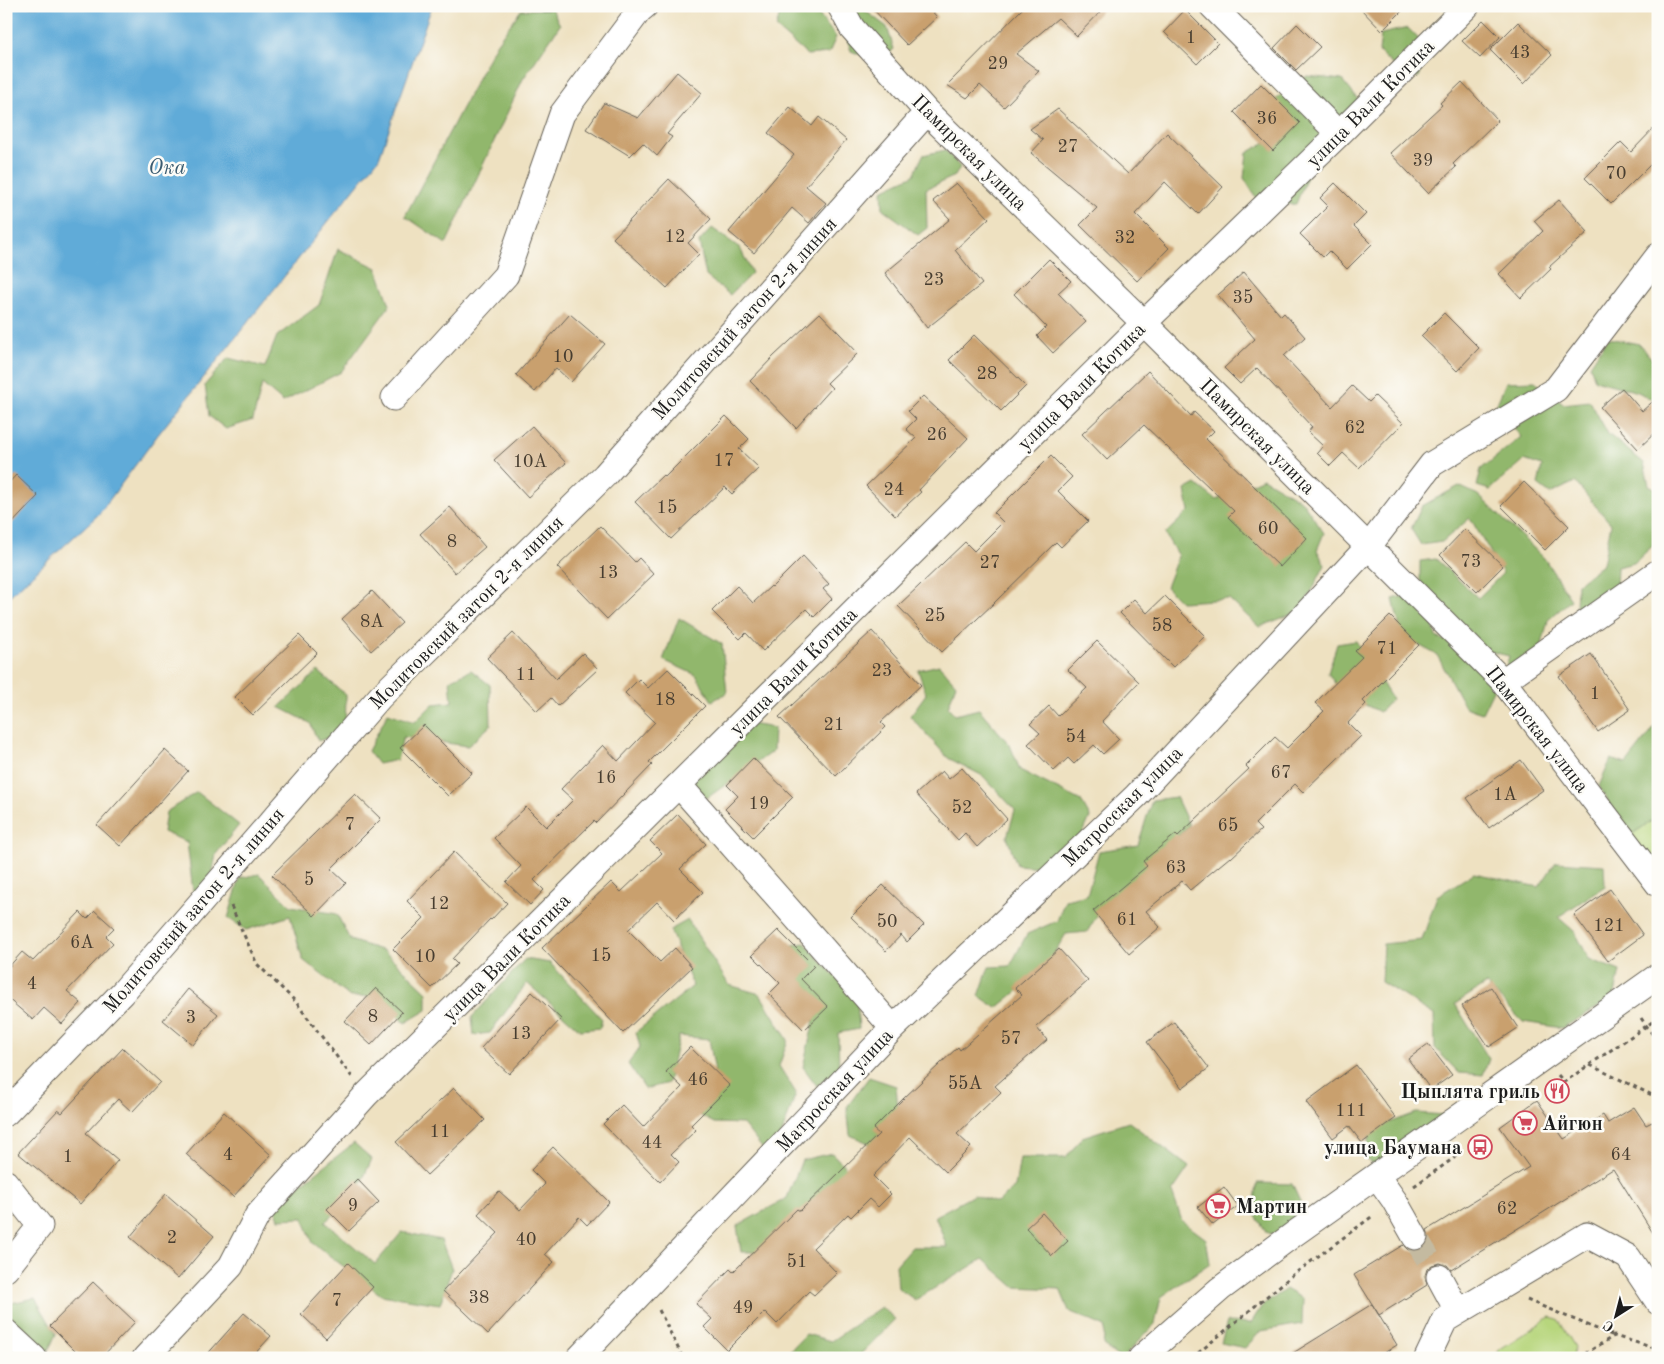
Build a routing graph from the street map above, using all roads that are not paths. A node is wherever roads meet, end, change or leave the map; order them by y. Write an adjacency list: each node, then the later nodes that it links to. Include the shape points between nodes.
1 (645, 6): 9 (street, via 562,114 506,275)
2 (840, 6): 5 (street, Памирская улица, via 852,28)
3 (1212, 6): 6 (street)
4 (1467, 6): 6 (street, улица Вали Котика)
5 (927, 112): 8 (street, Памирская улица); 17 (street, Молитовский затон 2-я линия, via 605,475 380,697 122,993)
6 (1339, 134): 8 (street, улица Вали Котика)
7 (1658, 256): 10 (street, Матросская улица, via 1556,389 1432,464)
8 (1144, 323): 10 (street, Памирская улица); 13 (street, улица Вали Котика)
9 (394, 398)
10 (1368, 546): 12 (street, Памирская улица); 16 (street, Матросская улица, via 1136,796)
11 (1658, 572): 12 (street)
12 (1503, 681): 14 (street, Памирская улица)
13 (679, 785): 16 (street); 27 (street, улица Вали Котика, via 366,1095 257,1216 230,1266)
14 (1658, 884)
15 (1658, 976): 18 (street)
16 (893, 1028): 28 (street, Матросская улица)
17 (6, 1113)
18 (1377, 1176): 20 (street); 29 (street, via 1220,1289)
19 (6, 1183): 21 (street, via 40,1226)
20 (1416, 1237)
21 (6, 1269)
22 (1439, 1278): 24 (street)
23 (1658, 1302): 24 (street, via 1628,1257 1587,1235)
24 (1458, 1312): 30 (street, via 1445,1320)
25 (6, 1332): 26 (street)
26 (34, 1358)
27 (144, 1358)
28 (579, 1358)
29 (1141, 1358)
30 (1427, 1358)

